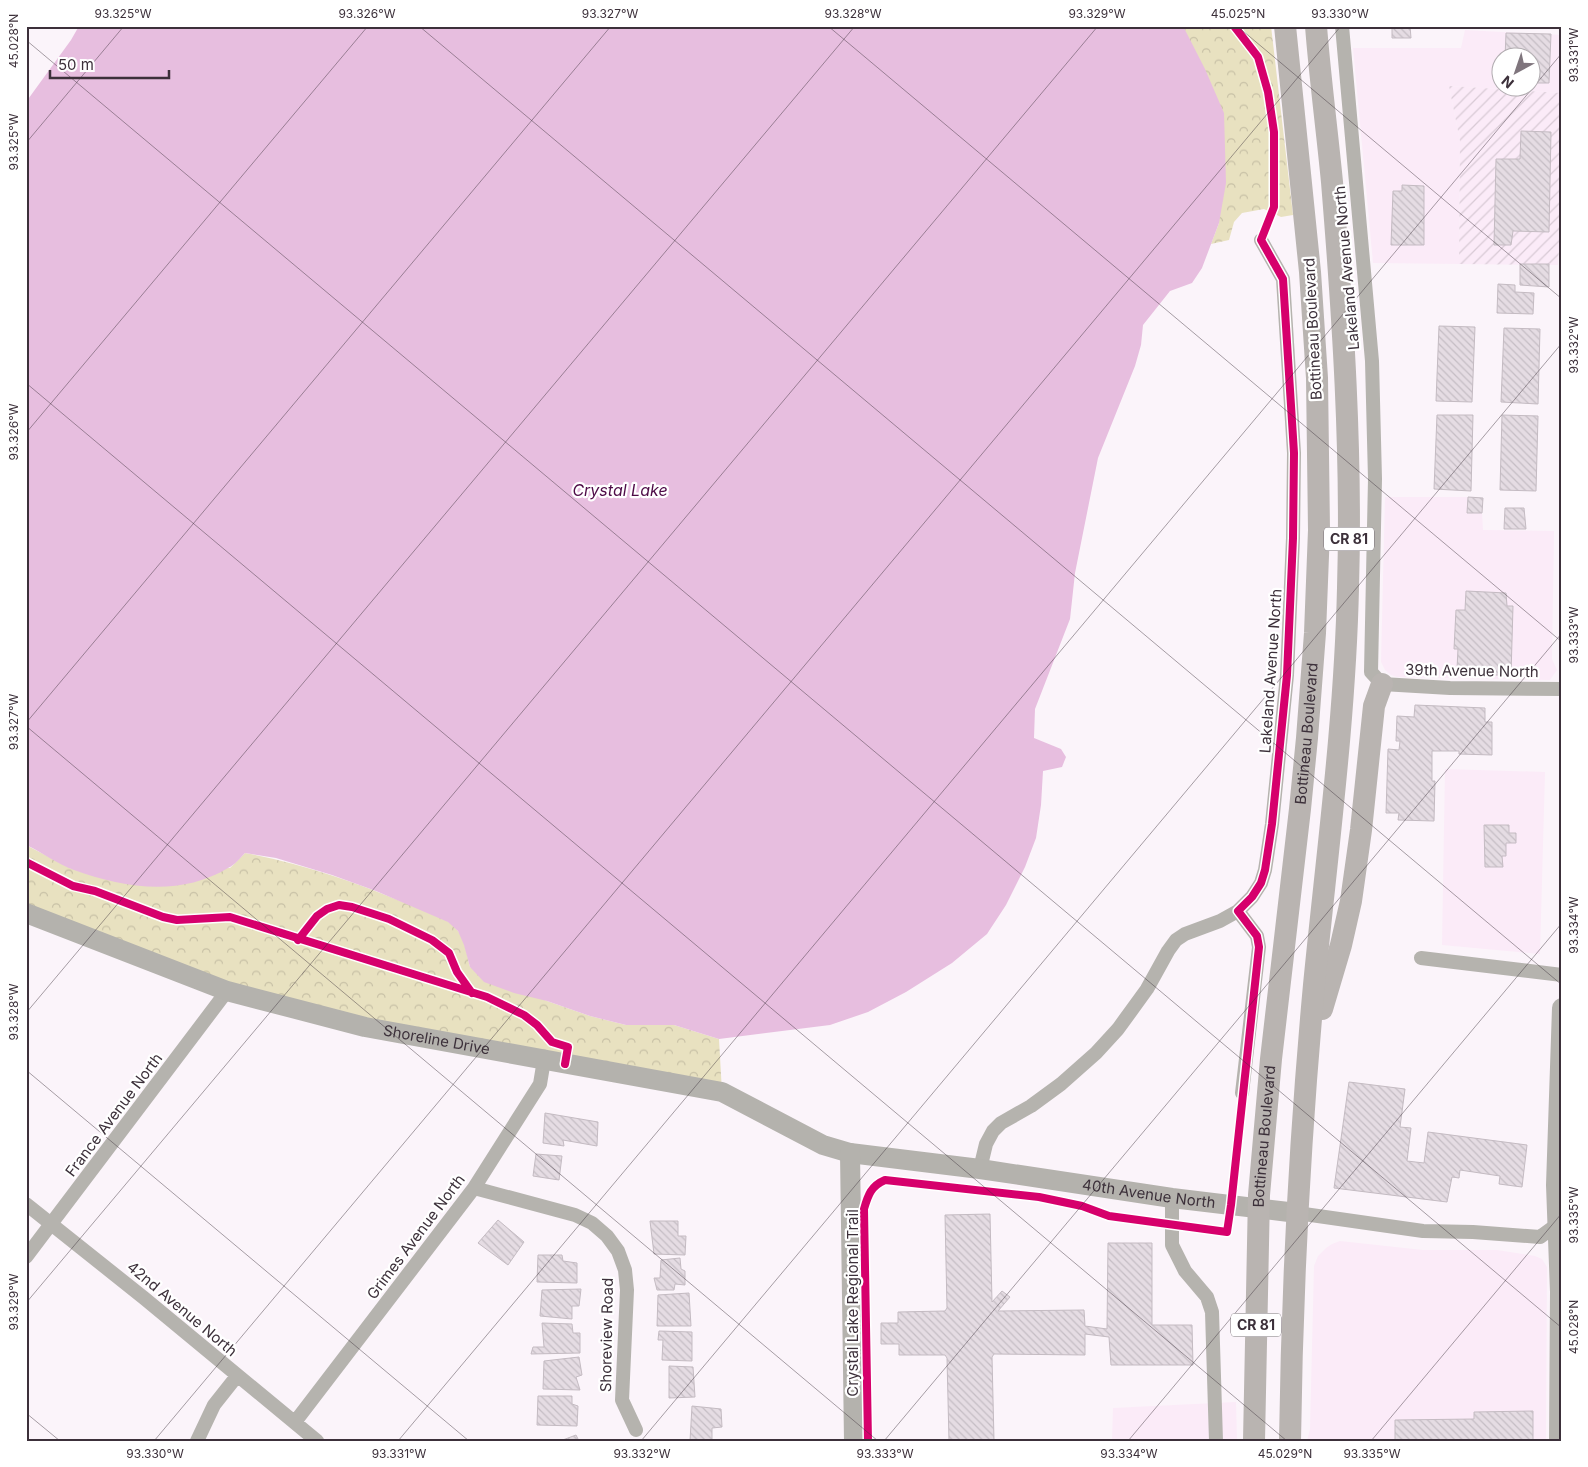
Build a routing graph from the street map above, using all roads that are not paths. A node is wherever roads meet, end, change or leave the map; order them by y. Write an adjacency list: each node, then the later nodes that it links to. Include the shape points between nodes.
1 (1286, 26): 21 (main road, Bottineau Boulevard / CR 81, via 1317,378 1319,530 1307,738 1270,1059)
2 (1316, 26): 13 (main road, Bottineau Boulevard / CR 81, via 1341,315 1348,432 1349,549 1346,660)
3 (1342, 26): 5 (street, Lakeland Avenue North, via 1372,360 1375,479 1372,672)
4 (1261, 240): 7 (street, Lakeland Avenue North, via 1283,279 1294,453 1292,538 1287,675 1272,824 1261,883 1252,898)
5 (1382, 684): 6 (street, 39th Avenue North); 13 (main road, via 1374,706 1351,901 1341,945)
6 (1562, 689)
7 (1238, 911): 15 (street, via 1257,936 1259,947); 17 (street, Lakeland Avenue North, via 1176,940 1147,989 1096,1053 1061,1084 993,1131)
8 (26, 913): 11 (street, Shoreline Drive)
9 (1421, 958): 10 (street)
10 (1562, 975)
11 (227, 991): 14 (street, Shoreline Drive, via 365,1027); 24 (street, France Avenue North)
12 (1562, 1008): 23 (street, via 1556,1185)
13 (1308, 1050): 22 (main road, Bottineau Boulevard / CR 81)
14 (544, 1060): 16 (street, Shoreline Drive, via 722,1092 822,1145); 18 (street, Grimes Avenue North, via 540,1084)
15 (1242, 1093)
16 (850, 1153): 17 (street, 40th Avenue North); 31 (street)
17 (980, 1169): 19 (street, 40th Avenue North)
18 (474, 1188): 27 (street, Grimes Avenue North); 28 (street, Shoreview Road, via 574,1215 592,1223 618,1252 625,1270 627,1290 622,1400)
19 (1172, 1198): 21 (street, 40th Avenue North); 32 (street, via 1172,1245 1185,1271 1207,1298 1212,1312)
20 (26, 1204): 24 (street, 42nd Avenue North)
21 (1258, 1209): 22 (street, 40th Avenue North); 33 (main road, Bottineau Boulevard / CR 81)
22 (1297, 1213): 23 (street, 40th Avenue North, via 1423,1231 1540,1237); 34 (main road, Bottineau Boulevard / CR 81)
23 (1559, 1223): 35 (street)
24 (52, 1224): 25 (street, France Avenue North); 26 (street, 42nd Avenue North)
25 (26, 1257)
26 (237, 1376): 27 (street, 42nd Avenue North); 29 (street, via 214,1405)
27 (295, 1422): 30 (street, 42nd Avenue North)
28 (636, 1430)
29 (197, 1441)
30 (317, 1441)
31 (854, 1441)
32 (1216, 1441)
33 (1254, 1441)
34 (1290, 1441)
35 (1559, 1441)

